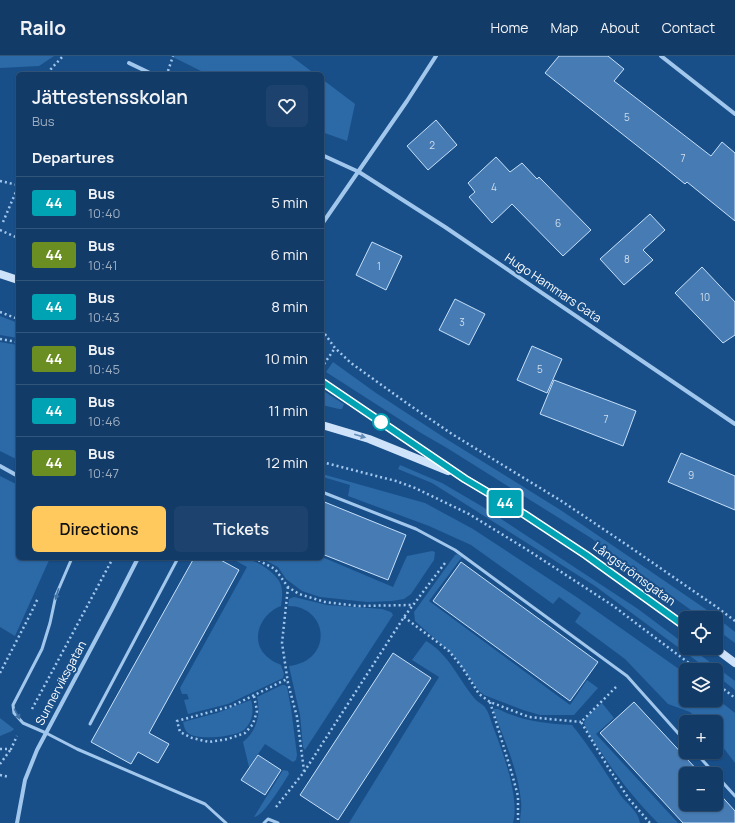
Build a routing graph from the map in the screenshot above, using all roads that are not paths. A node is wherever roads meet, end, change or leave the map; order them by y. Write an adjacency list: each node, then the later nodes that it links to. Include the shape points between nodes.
1 (436, 56): 7 (street)
2 (661, 56): 5 (street)
3 (129, 63): 4 (street)
4 (148, 72)
5 (735, 114)
6 (324, 156): 7 (street, Hugo Hammars Gata)
7 (359, 172): 8 (street); 12 (street, Hugo Hammars Gata, via 446,227)
8 (324, 221)
9 (0, 274): 10 (street)
10 (16, 279)
11 (324, 383): 16 (street, Långströmsgatan)
12 (735, 424)
13 (324, 427): 16 (street, Långströmsgatan, one-way to 16, via 369,439)
14 (0, 466): 15 (street)
15 (16, 475)
16 (465, 479): 21 (street, Långströmsgatan, via 586,555)
17 (324, 493): 26 (lane, via 416,529 455,550 627,676)
18 (71, 560): 25 (lane, one-way to 25, via 56,595 42,649 13,705 14,713 23,723)
19 (137, 560): 25 (street, Sunnerviksgatan)
20 (177, 560): 24 (lane)
21 (679, 622)
22 (723, 654): 23 (street)
23 (735, 663)
24 (90, 724)
25 (46, 733): 31 (street, Sunnerviksgatan, via 24,780); 32 (lane, via 77,750 205,804)
26 (679, 734)
27 (702, 759): 28 (lane)
28 (709, 767)
29 (723, 782): 30 (lane)
30 (735, 796)
31 (17, 823)
32 (226, 823)
33 (264, 823): 34 (lane, via 268,819)
34 (278, 823)

